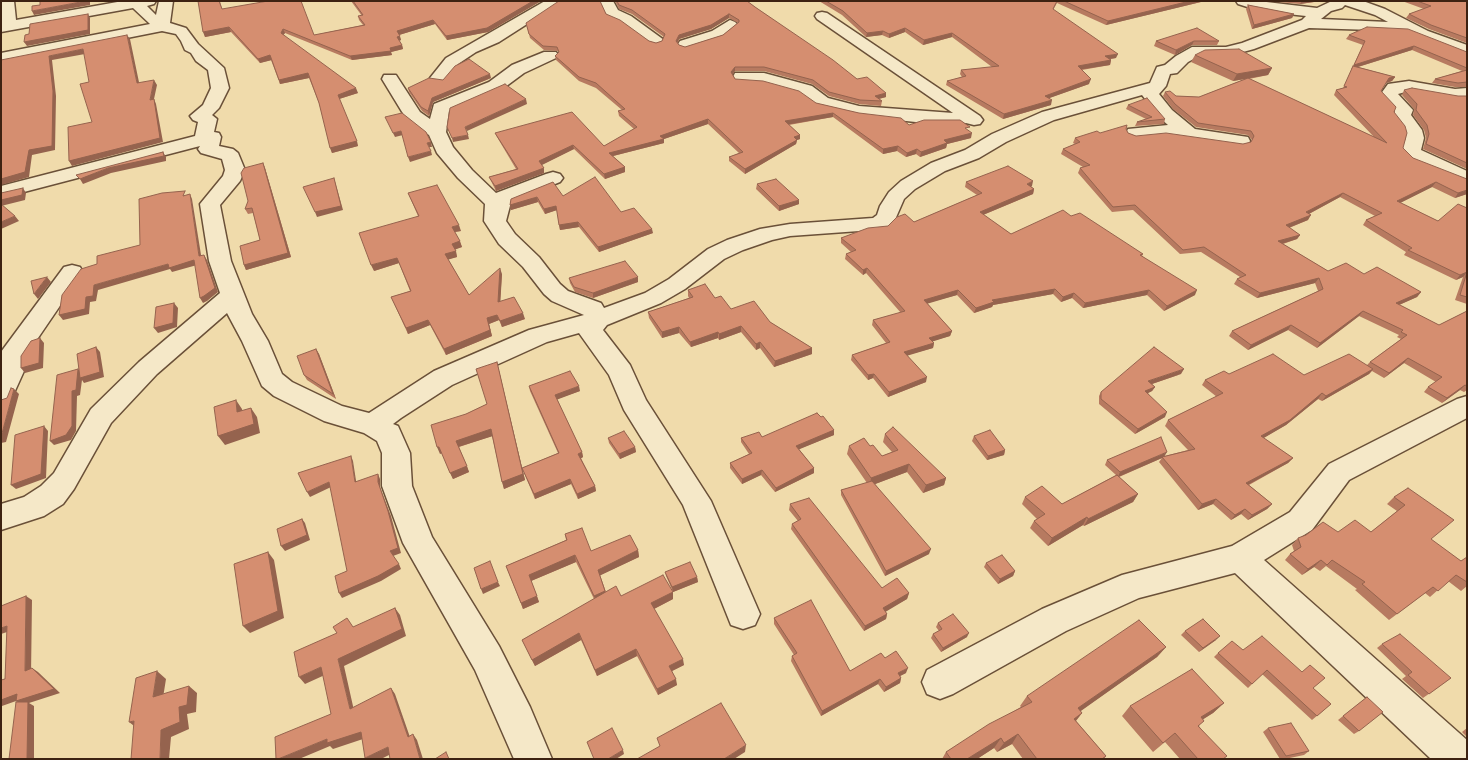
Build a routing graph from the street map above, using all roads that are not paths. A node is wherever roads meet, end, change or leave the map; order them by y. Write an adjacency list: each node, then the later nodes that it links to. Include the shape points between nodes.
1 (7, 1): 13 (street, via 9,9)
2 (556, 1): 21 (street, via 464,53 452,61)
3 (606, 1): 15 (street, via 612,13)
4 (1242, 1): 11 (street)
5 (1390, 1): 10 (street)
6 (141, 2): 8 (street, via 146,14); 13 (street)
7 (1349, 2): 10 (street); 11 (street, via 1326,8)
8 (164, 14): 19 (street, via 52,49); 29 (street, via 189,40 191,47 216,68 220,88 210,108 199,116 208,119 204,136)
9 (822, 16): 25 (street)
10 (1391, 17): 14 (street)
11 (1314, 18): 14 (street); 23 (street, via 1248,46 1226,52 1198,50 1163,71 1159,84)
12 (730, 25): 16 (street, via 717,34)
13 (4, 26)
14 (1409, 28): 17 (street)
15 (656, 40)
16 (686, 44)
17 (1467, 51)
18 (550, 55): 26 (street, via 518,69 495,86 440,108)
19 (1, 58)
20 (741, 76): 25 (street, via 764,78 806,90 822,102 859,111 925,118)
21 (438, 78)
22 (390, 79): 26 (street, via 413,116)
23 (1152, 89): 28 (street, via 1150,94 1174,123); 30 (street, via 1048,116)
24 (1467, 93): 33 (street, via 1409,86 1394,88 1388,95 1404,110 1402,115 1413,130 1415,138 1411,151)
25 (969, 117): 30 (street)
26 (437, 132): 35 (street, via 444,149 495,203)
27 (1135, 133): 28 (street, via 1164,130)
28 (1192, 135): 31 (street)
29 (212, 137): 34 (street, via 159,145); 37 (street, via 208,149 226,153 234,165 233,177 210,204 220,261)
30 (1000, 138): 38 (street, via 908,185 896,196 888,218 879,224 790,230 735,245 716,254 653,298)
31 (1241, 141)
32 (553, 178): 35 (street, via 502,198)
33 (1467, 178)
34 (1, 192)
35 (494, 216): 38 (street, via 507,239 531,262 552,290 593,309)
36 (72, 272): 39 (street, via 10,359 11,371)
37 (234, 294): 41 (street, via 240,314 271,378 282,389 334,414); 42 (street, via 148,368 101,416 64,481 52,495 33,507)
38 (598, 319): 41 (street, via 538,336 443,378); 44 (street, via 590,331 621,372 634,403 696,501)
39 (1, 395)
40 (1467, 406): 43 (street, via 1339,472 1301,521)
41 (373, 425): 46 (street, via 388,434 396,453 397,486 419,542 487,658)
42 (1, 516)
43 (1240, 558): 45 (street, via 1134,585 1054,620); 47 (street)
44 (743, 614)
45 (940, 682)
46 (533, 759)
47 (1459, 759)

